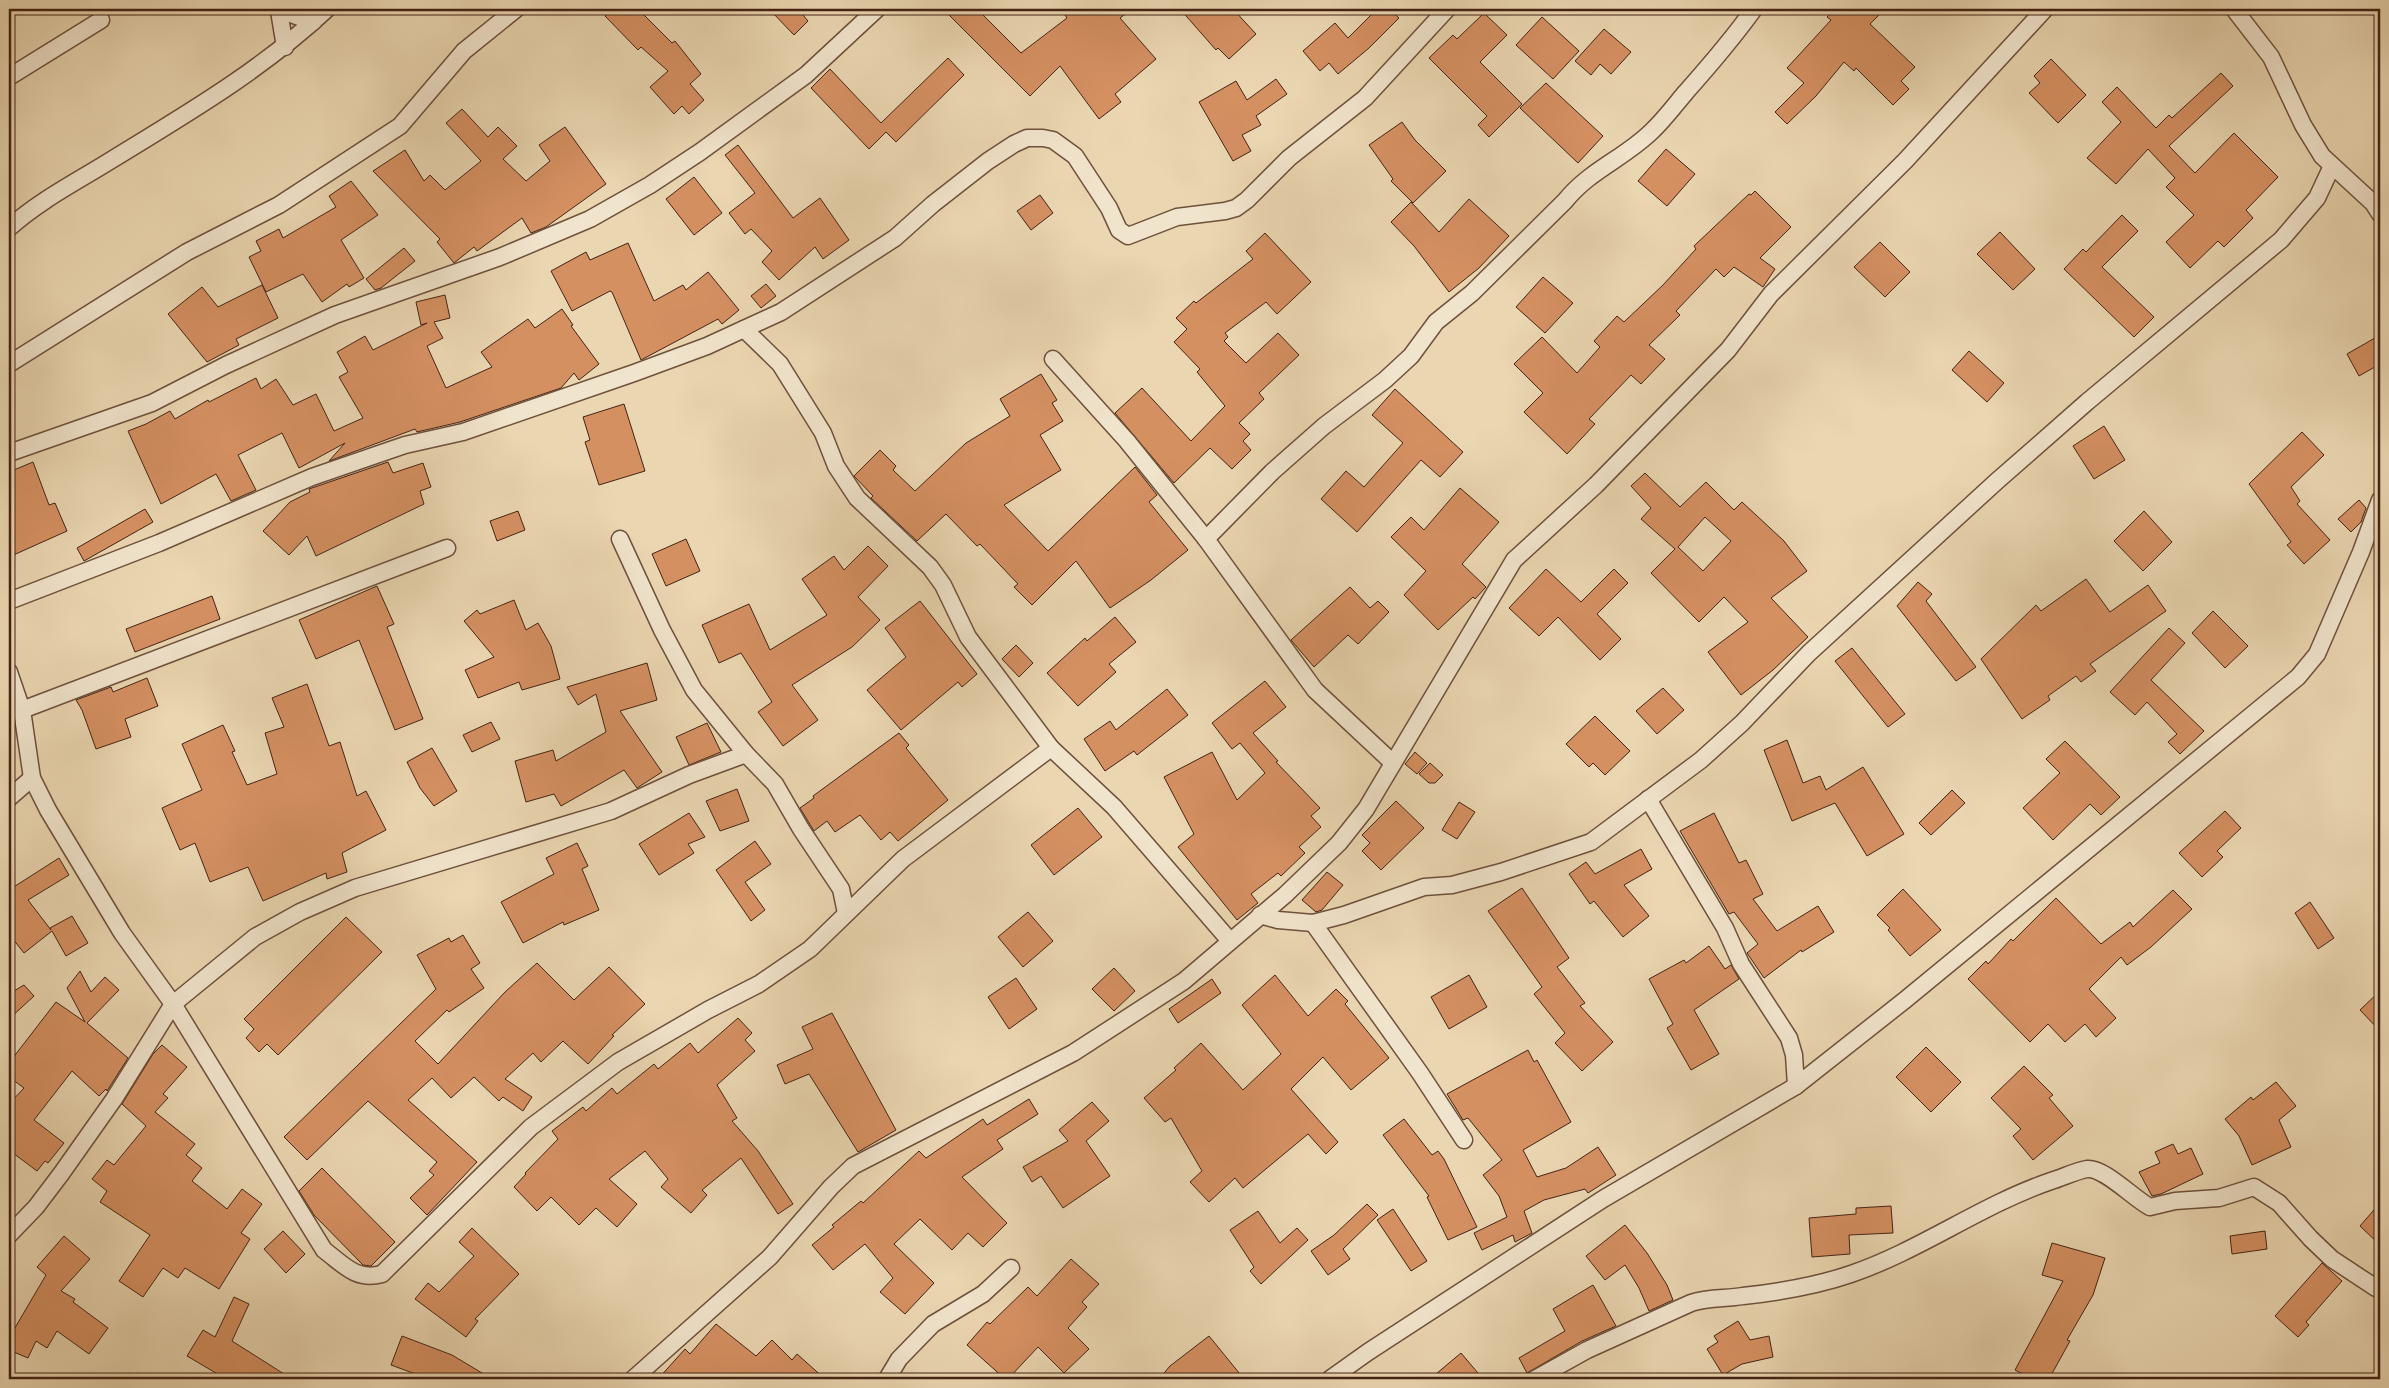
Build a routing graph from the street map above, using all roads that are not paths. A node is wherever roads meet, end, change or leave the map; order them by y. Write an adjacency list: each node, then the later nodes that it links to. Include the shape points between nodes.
1 (327, 9): 10 (street)
2 (516, 9): 18 (street, via 464,51 400,126 280,205 186,252)
3 (877, 9): 19 (street, via 798,80 692,158 590,218 482,263 335,315 152,403)
4 (1447, 9): 16 (street, via 1364,98 1289,158 1236,208 1211,214 1177,216 1128,236 1119,230 1109,208 1075,156 1054,140 1027,138 988,161 895,238 781,312)
5 (1754, 9): 22 (street, via 1652,132 1578,185 1472,293 1436,322 1411,356 1272,472)
6 (2046, 9): 29 (street, via 1905,161 1771,294 1728,350 1596,485 1514,560)
7 (2234, 9): 13 (street, via 2271,57 2303,125)
8 (278, 10): 10 (street); 11 (street)
9 (101, 20): 12 (street)
10 (313, 22): 11 (street)
11 (285, 47): 15 (street, via 210,100 31,210)
12 (9, 77)
13 (2332, 166): 14 (street, via 2373,203); 32 (street, via 2317,198 2280,240 2086,402 1809,653 1742,723 1701,760)
14 (2380, 214)
15 (9, 228)
16 (744, 328): 24 (street, via 634,373 463,432 405,445 312,477 159,543); 27 (street, via 780,364 823,433 836,466 857,498 930,566 968,637)
17 (1053, 359): 22 (street, via 1127,440)
18 (9, 364)
19 (9, 453)
20 (2380, 500): 40 (street, via 2317,654 2298,677)
21 (620, 539): 28 (street, via 694,690)
22 (1206, 539): 29 (street, via 1315,690)
23 (447, 548): 26 (street)
24 (9, 601)
25 (9, 672): 26 (street)
26 (22, 710): 30 (street)
27 (1050, 748): 34 (street, via 903,859); 38 (street, via 1114,807)
28 (746, 754): 33 (street, via 775,784); 39 (street, via 689,775 611,811 355,888 255,936)
29 (1393, 763): 36 (street, via 1366,810 1339,843)
30 (32, 778): 31 (street); 39 (street, via 122,933)
31 (9, 798)
32 (1648, 799): 37 (street, via 1591,842 1501,872 1452,885 1424,887 1344,916); 40 (street, via 1725,928 1741,964 1789,1038)
33 (841, 889): 34 (street); 35 (street)
34 (872, 889): 35 (street)
35 (846, 913): 39 (street, via 810,949 759,984 618,1062 531,1127 382,1274 368,1278 324,1250)
36 (1260, 915): 37 (street); 38 (street)
37 (1313, 923): 41 (street)
38 (1230, 941): 45 (street, via 1184,981 1073,1053 853,1166 770,1257)
39 (173, 1004): 42 (street, via 114,1099 66,1167 36,1207)
40 (1796, 1086): 47 (street, via 1603,1199)
41 (1464, 1140)
42 (9, 1234)
43 (1011, 1268): 46 (street, via 983,1294 933,1324 899,1359)
44 (2376, 1288): 48 (street, via 2332,1258 2279,1202 2254,1187 2219,1198 2175,1201 2150,1207 2124,1190 2113,1178 2088,1169 2032,1188 1852,1274 1772,1293 1691,1303 1587,1350)
45 (633, 1379)
46 (887, 1379)
47 (1330, 1379)
48 (1535, 1379)

